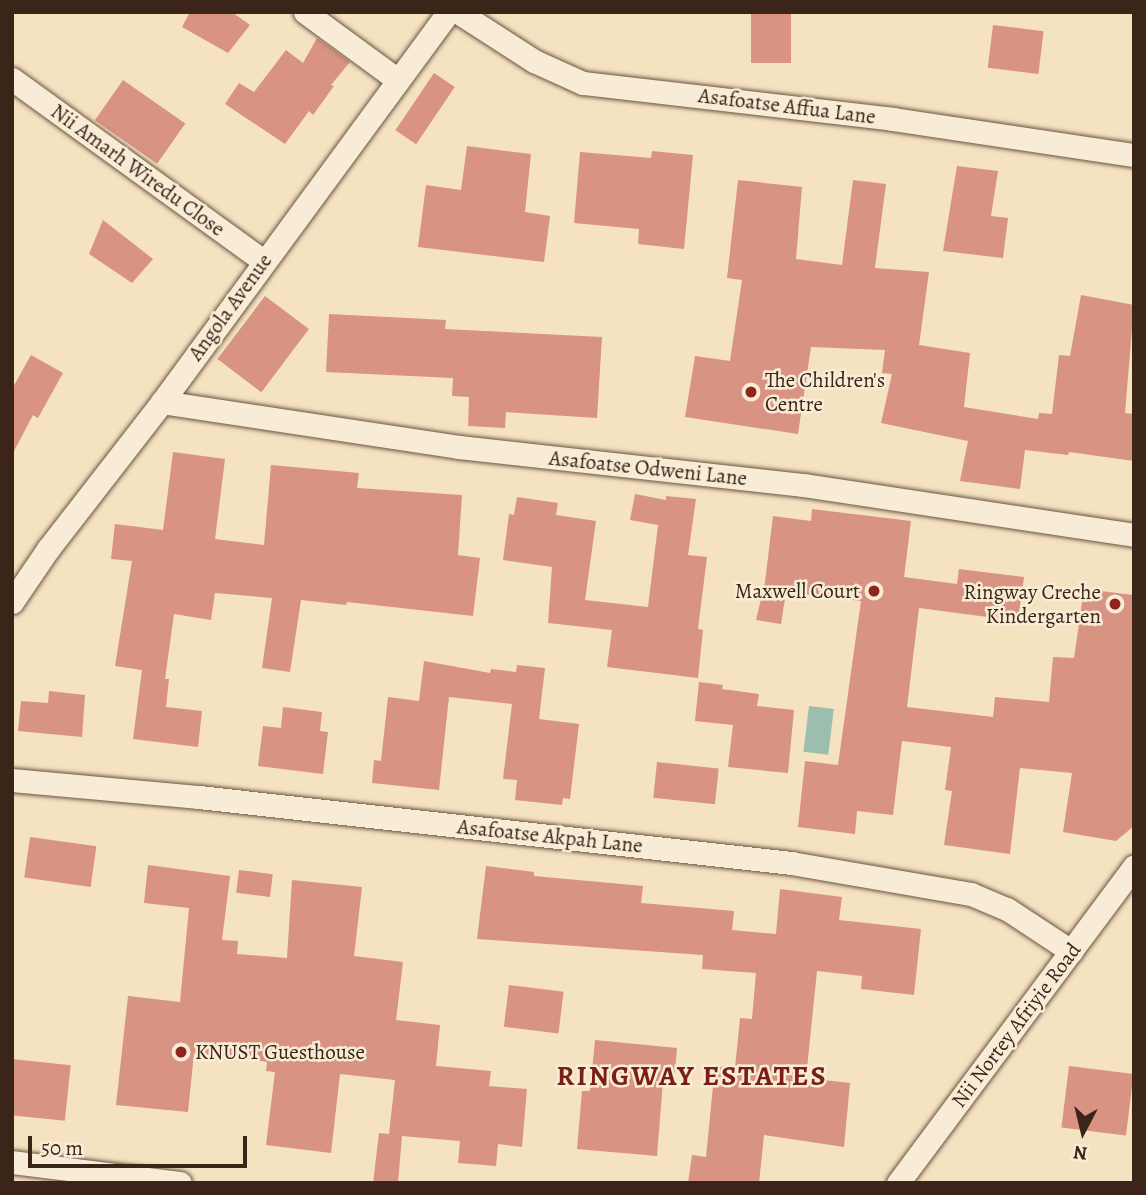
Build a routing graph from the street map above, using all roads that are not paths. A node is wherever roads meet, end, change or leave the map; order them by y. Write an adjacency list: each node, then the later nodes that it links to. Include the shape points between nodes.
1 (305, 12): 5 (street)
2 (448, 12): 5 (street, Angola Avenue)
3 (458, 12): 6 (street, Asafoatse Affua Lane, via 534,61 583,83 879,118)
4 (12, 79): 7 (street, Nii Amarh Wiredu Close)
5 (398, 80): 7 (street, Angola Avenue)
6 (1134, 155)
7 (263, 261): 8 (street, Angola Avenue)
8 (162, 402): 9 (street, Asafoatse Odweni Lane, via 459,447 804,485); 10 (street, Angola Avenue)
9 (1134, 535)
10 (12, 602)
11 (12, 780): 13 (street, Asafoatse Akpah Lane, via 791,863 971,894 1007,909)
12 (1134, 866): 13 (street, Nii Nortey Afriyie Road)
13 (1071, 951): 16 (street, Nii Nortey Afriyie Road)
14 (12, 1162): 15 (street)
15 (180, 1183)
16 (898, 1183)

